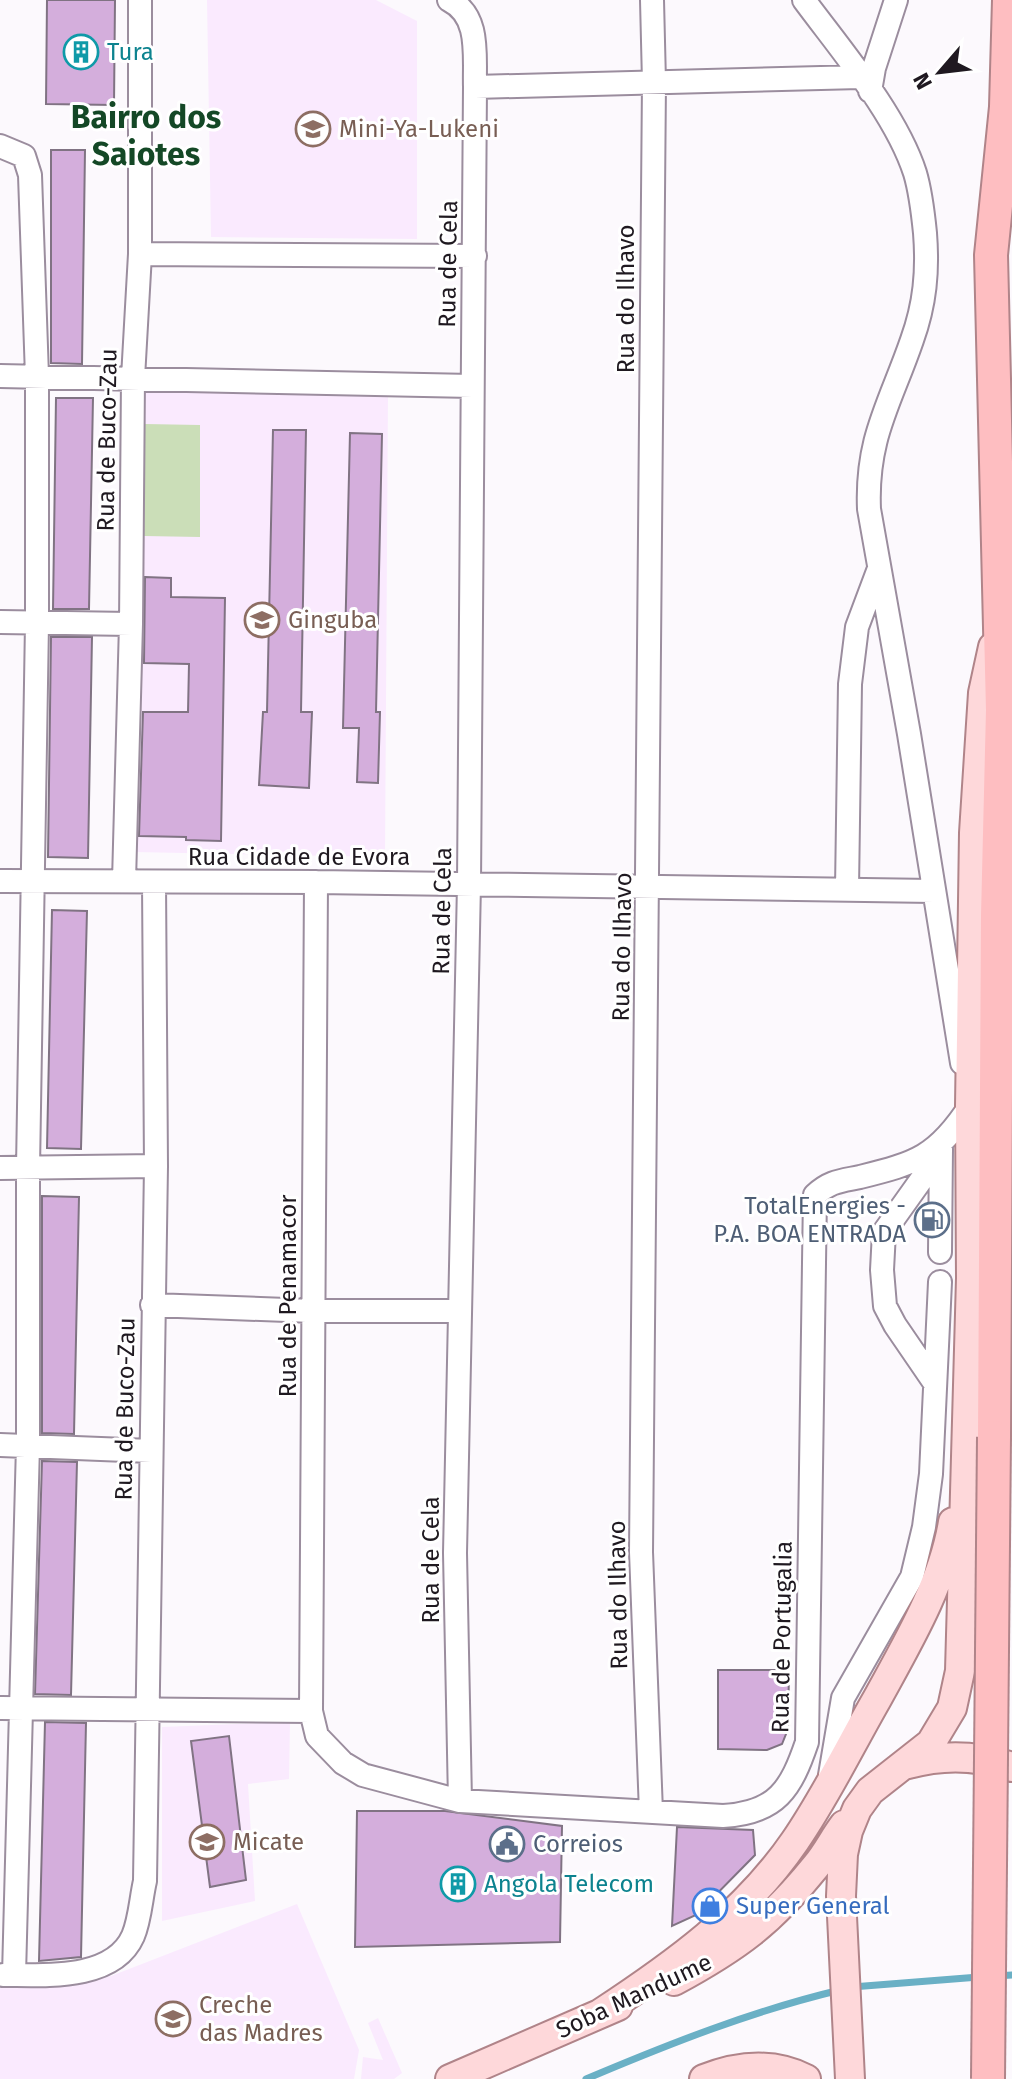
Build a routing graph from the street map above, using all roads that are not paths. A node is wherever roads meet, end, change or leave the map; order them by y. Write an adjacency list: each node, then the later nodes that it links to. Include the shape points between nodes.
1 (140, 0): 11 (street, Rua de Buco-Zau)
2 (652, 0): 7 (street, Rua do Ilhavo)
3 (804, 0): 8 (street)
4 (896, 0): 8 (street)
5 (1009, 0): 18 (highway, via 1006,107 991,255)
6 (459, 7): 9 (street, Rua de Cela)
7 (654, 82): 8 (street); 9 (street); 28 (street, Rua do Ilhavo)
8 (865, 84): 17 (street, via 914,171 928,265 917,327 872,445 868,493)
9 (475, 87): 12 (street, Rua de Cela)
10 (0, 146): 14 (street, via 24,156 30,175)
11 (140, 254): 12 (street); 15 (street, Rua de Buco-Zau)
12 (475, 256): 16 (street, Rua de Cela)
13 (0, 376): 14 (street)
14 (37, 376): 15 (street); 20 (street)
15 (133, 378): 16 (street); 21 (street, Rua de Buco-Zau)
16 (472, 386): 27 (street, Rua de Cela)
17 (878, 570): 29 (street, via 857,627 850,684); 30 (street)
18 (1000, 615): 31 (main road, via 983,693 974,833); 42 (highway, via 997,916)
19 (0, 622): 20 (street)
20 (37, 623): 21 (street); 24 (street)
21 (131, 624): 23 (street, Rua de Buco-Zau)
22 (0, 881): 24 (street, Rua Cidade de Evora)
23 (124, 881): 24 (street, Rua Cidade de Evora); 25 (street, Rua Cidade de Evora)
24 (31, 882): 35 (street)
25 (154, 882): 26 (street, Rua Cidade de Evora); 33 (street, Rua de Buco-Zau)
26 (316, 882): 27 (street, Rua Cidade de Evora); 39 (street, Rua de Penamacor)
27 (469, 884): 28 (street, Rua Cidade de Evora); 40 (street, Rua de Cela)
28 (648, 886): 29 (street, Rua Cidade de Evora); 54 (street, Rua do Ilhavo, via 641,1552)
29 (847, 889): 30 (street, Rua Cidade de Evora)
30 (933, 891): 31 (street)
31 (970, 1106): 32 (street, Rua de Portugalia); 42 (main road, via 971,1278)
32 (941, 1148): 36 (street); 41 (street, via 884,1232 882,1270 885,1306); 54 (street, Rua de Portugalia, via 891,1170 827,1184 815,1195 807,1742 794,1778 771,1803 745,1815)
33 (156, 1166): 35 (street); 38 (street, Rua de Buco-Zau)
34 (0, 1168): 35 (street)
35 (28, 1168): 44 (street)
36 (940, 1252)
37 (940, 1282): 41 (street)
38 (152, 1305): 39 (street); 45 (street, Rua de Buco-Zau)
39 (313, 1311): 40 (street); 48 (street, Rua de Penamacor)
40 (460, 1311): 52 (street, Rua de Cela, via 455,1553)
41 (934, 1382): 51 (street, via 931,1474 912,1577 843,1698)
42 (980, 1433): 49 (main road, Soba Mandume, via 960,1671 952,1708 931,1743); 51 (main road, via 939,1573 898,1662); 61 (highway, bridge)
43 (0, 1445): 44 (street)
44 (28, 1445): 45 (street); 46 (street)
45 (151, 1451): 47 (street, Rua de Buco-Zau)
46 (11, 1708): 47 (street); 55 (street)
47 (147, 1708): 48 (street); 55 (street, Rua de Buco-Zau, via 145,1881 133,1936 107,1964 75,1972)
48 (311, 1711): 52 (street, Rua de Portugalia, via 317,1736 343,1763 363,1775)
49 (904, 1766): 50 (main road, via 953,1756); 53 (main road, Soba Mandume, via 870,1791)
50 (1012, 1767)
51 (827, 1788): 56 (main road, via 795,1842 732,1914 671,1966)
52 (460, 1801): 54 (street, Rua de Portugalia)
53 (857, 1809): 56 (main road, Soba Mandume, via 794,1893 746,1939 665,1985); 60 (main road, via 843,1854 841,1896)
54 (651, 1812)
55 (7, 1975)
56 (601, 2013): 57 (main road, Soba Mandume)
57 (450, 2079)
58 (704, 2079): 59 (main road, via 743,2068 790,2071)
59 (806, 2079)
60 (850, 2079)
61 (988, 2079)

